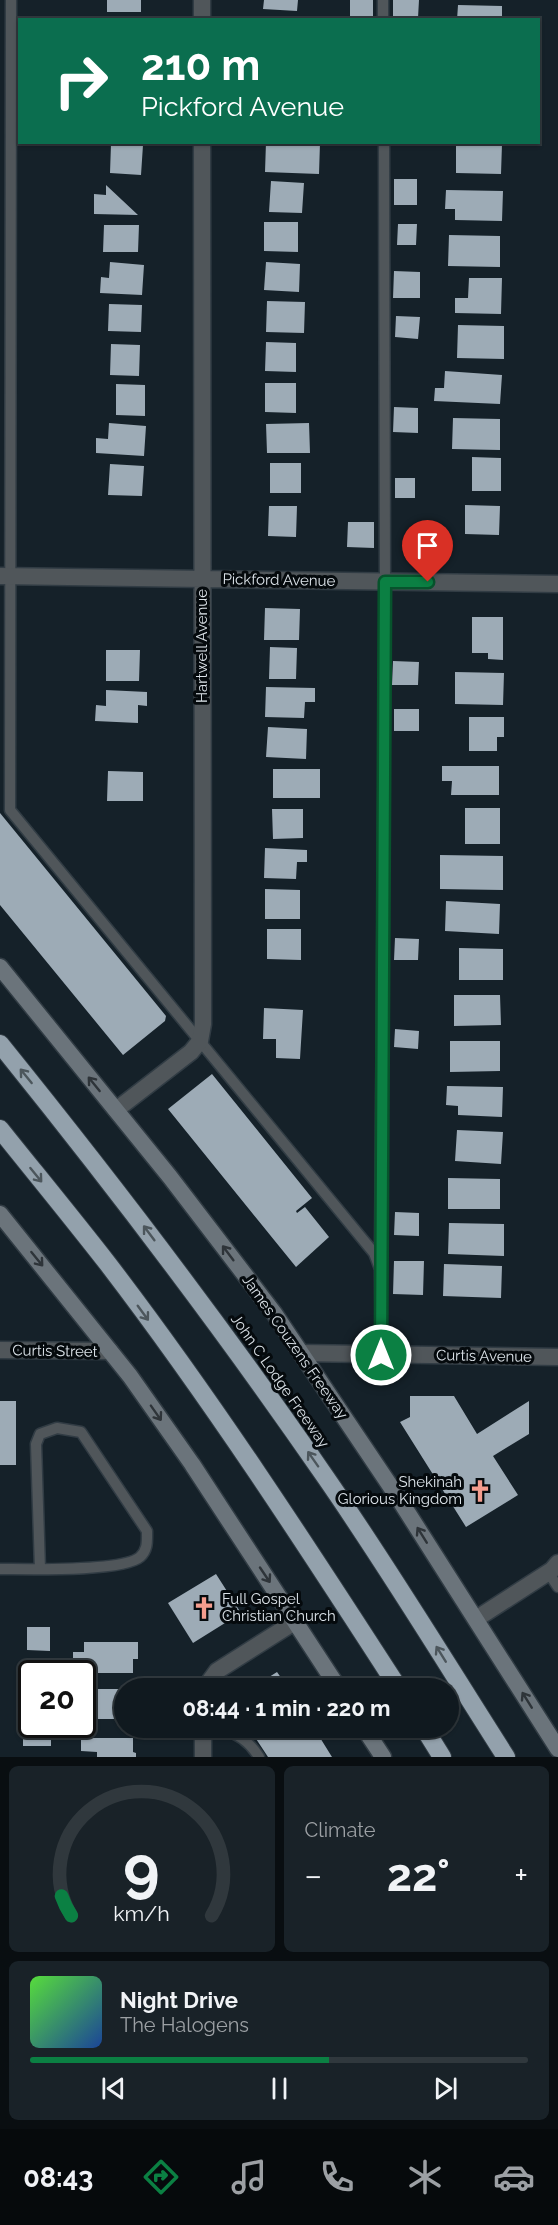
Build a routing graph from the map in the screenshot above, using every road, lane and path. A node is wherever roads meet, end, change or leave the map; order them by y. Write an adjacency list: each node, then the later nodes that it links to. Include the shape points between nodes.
1 (10, 0): 8 (lane)
2 (202, 0): 4 (street)
3 (383, 0): 5 (lane)
4 (202, 18)
5 (383, 18)
6 (202, 144): 9 (street, Hartwell Avenue)
7 (384, 144): 10 (lane)
8 (5, 576): 9 (street, Pickford Avenue); 12 (lane)
9 (202, 579): 10 (street, Pickford Avenue); 16 (street, Hartwell Avenue)
10 (385, 582): 11 (street, Pickford Avenue); 21 (lane)
11 (558, 584)
12 (4, 722): 16 (lane, via 10,810)
13 (0, 967): 15 (main road, James Couzens Freeway)
14 (0, 989): 15 (main road)
15 (20, 992): 18 (main road, James Couzens Freeway, one-way to 15)
16 (200, 1041): 18 (street); 21 (lane, via 362,1235)
17 (0, 1044): 45 (highway, John C Lodge Freeway, one-way to 17, via 326,1477 240,1355 115,1187)
18 (116, 1110): 24 (main road, James Couzens Freeway, one-way to 18)
19 (0, 1129): 35 (highway, one-way to 35, via 109,1265 268,1488)
20 (0, 1214): 23 (main road, one-way to 23)
21 (380, 1269): 25 (lane)
22 (0, 1350): 23 (street, Curtis Street)
23 (110, 1351): 32 (main road, one-way to 32, via 185,1454)
24 (302, 1353): 25 (street, Curtis Avenue); 31 (main road, James Couzens Freeway, one-way to 24)
25 (381, 1355): 26 (street, Curtis Avenue)
26 (558, 1357)
27 (553, 1568): 30 (lane); 31 (street)
28 (0, 1569): 29 (lane)
29 (40, 1569): 29 (lane, via 120,1565 139,1558 147,1548 147,1531 81,1432 57,1428 40,1434 36,1444)
30 (558, 1587)
31 (476, 1619): 40 (main road, James Couzens Freeway, one-way to 31)
32 (296, 1620): 33 (street); 34 (main road)
33 (212, 1678)
34 (332, 1678)
35 (392, 1678)
36 (203, 1738): 41 (street)
37 (242, 1738): 42 (lane)
38 (370, 1738): 43 (main road)
39 (430, 1738): 44 (highway)
40 (558, 1749)
41 (203, 1757)
42 (259, 1757)
43 (382, 1757)
44 (442, 1757)
45 (506, 1757)

